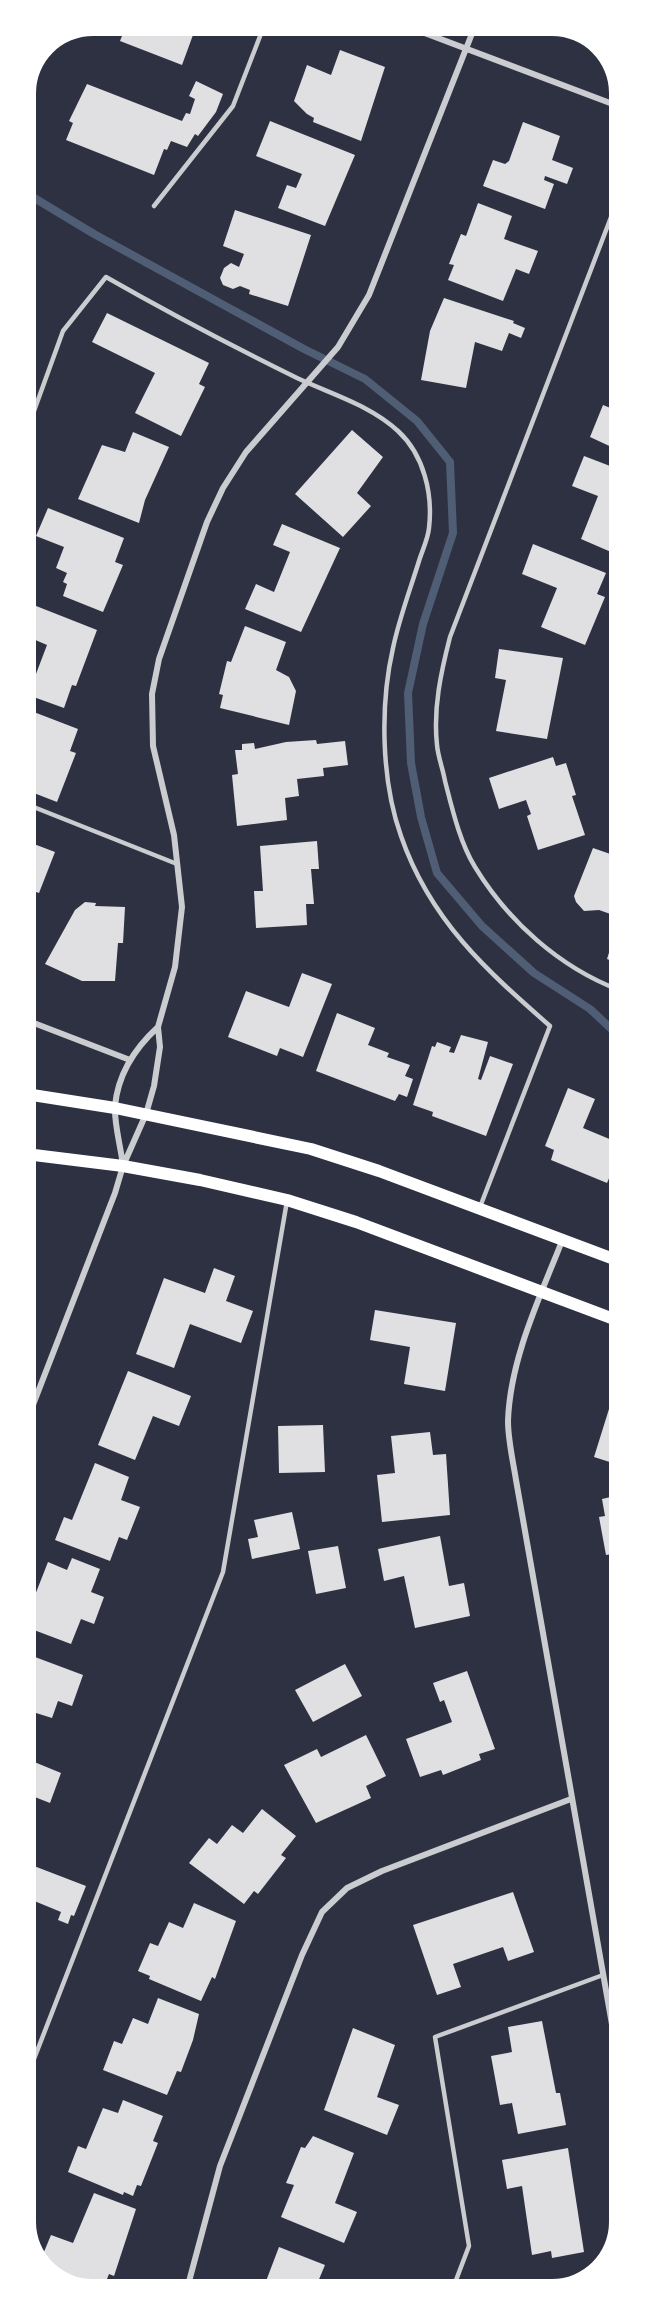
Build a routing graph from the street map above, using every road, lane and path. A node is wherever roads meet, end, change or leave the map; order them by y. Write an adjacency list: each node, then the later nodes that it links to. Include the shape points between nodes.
1 (260, 36): 6 (lane, via 233,106)
2 (432, 36): 4 (street)
3 (471, 36): 4 (street)
4 (466, 49): 5 (street); 8 (street, via 369,296 338,347)
5 (609, 103)
6 (154, 206)
7 (609, 222): 12 (lane, via 450,637 437,688 437,745 453,812 474,866 534,938 571,966)
8 (306, 382): 9 (lane, via 203,332 106,277 63,331); 11 (street, via 246,452 223,488 207,522 159,659 152,694 153,746); 22 (lane, via 366,408 399,431 420,460 429,493 429,529 393,647 384,734 400,835 427,894 461,942 550,1026)
9 (36, 405)
10 (36, 808): 11 (lane)
11 (177, 864): 14 (street, via 182,907 177,957)
12 (609, 985)
13 (36, 1024): 15 (street)
14 (158, 1027): 15 (street); 18 (street, via 160,1047)
15 (130, 1060): 17 (street)
16 (36, 1096): 17 (main road)
17 (115, 1108): 18 (main road); 20 (street)
18 (146, 1114): 20 (street); 22 (main road, via 311,1149)
19 (36, 1155): 20 (main road)
20 (123, 1166): 21 (main road); 27 (street)
21 (287, 1200): 25 (main road); 31 (lane, via 224,1572)
22 (479, 1209): 23 (main road)
23 (562, 1241): 24 (main road); 25 (street)
24 (609, 1257)
25 (542, 1291): 26 (main road); 28 (street, via 518,1365 508,1421)
26 (609, 1317)
27 (36, 1398)
28 (572, 1799): 29 (street); 32 (street, via 382,1871 347,1888 322,1912 220,2166)
29 (603, 1976): 30 (street); 33 (lane, via 435,2037 469,2246)
30 (609, 2009)
31 (36, 2054)
32 (190, 2279)
33 (456, 2279)

